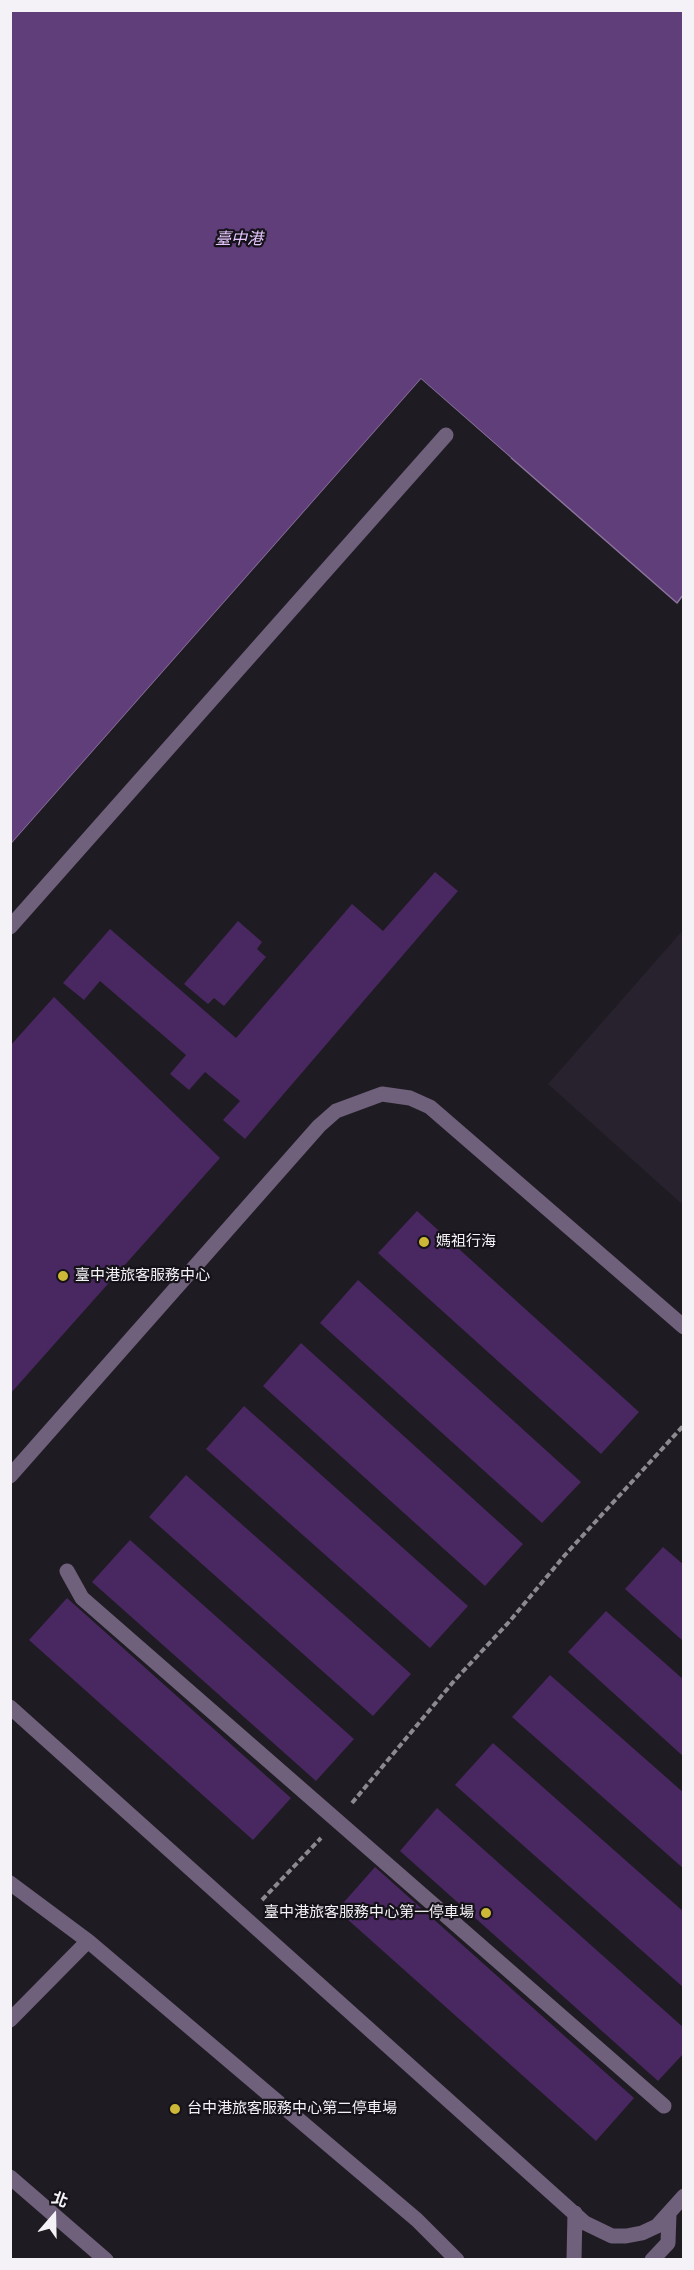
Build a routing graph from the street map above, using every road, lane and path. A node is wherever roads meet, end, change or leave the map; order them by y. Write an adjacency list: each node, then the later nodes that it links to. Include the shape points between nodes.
1 (446, 435): 2 (lane)
2 (10, 927)
3 (684, 1327): 5 (lane, via 430,1107 410,1098 382,1094 336,1111 319,1125)
4 (684, 1425): 8 (path, via 565,1555)
5 (10, 1476)
6 (67, 1571): 8 (lane, via 82,1598)
7 (10, 1707): 10 (lane)
8 (338, 1820): 10 (path); 13 (lane)
9 (10, 1883): 11 (lane)
10 (247, 1917): 16 (lane)
11 (88, 1941): 12 (lane); 19 (lane, via 417,2220)
12 (10, 2020)
13 (664, 2106)
14 (10, 2177): 18 (lane)
15 (684, 2196): 17 (lane)
16 (575, 2213): 17 (lane, via 585,2223 612,2236 642,2233); 20 (lane)
17 (669, 2214): 21 (lane, via 668,2243)
18 (106, 2259)
19 (457, 2259)
20 (574, 2259)
21 (652, 2259)

